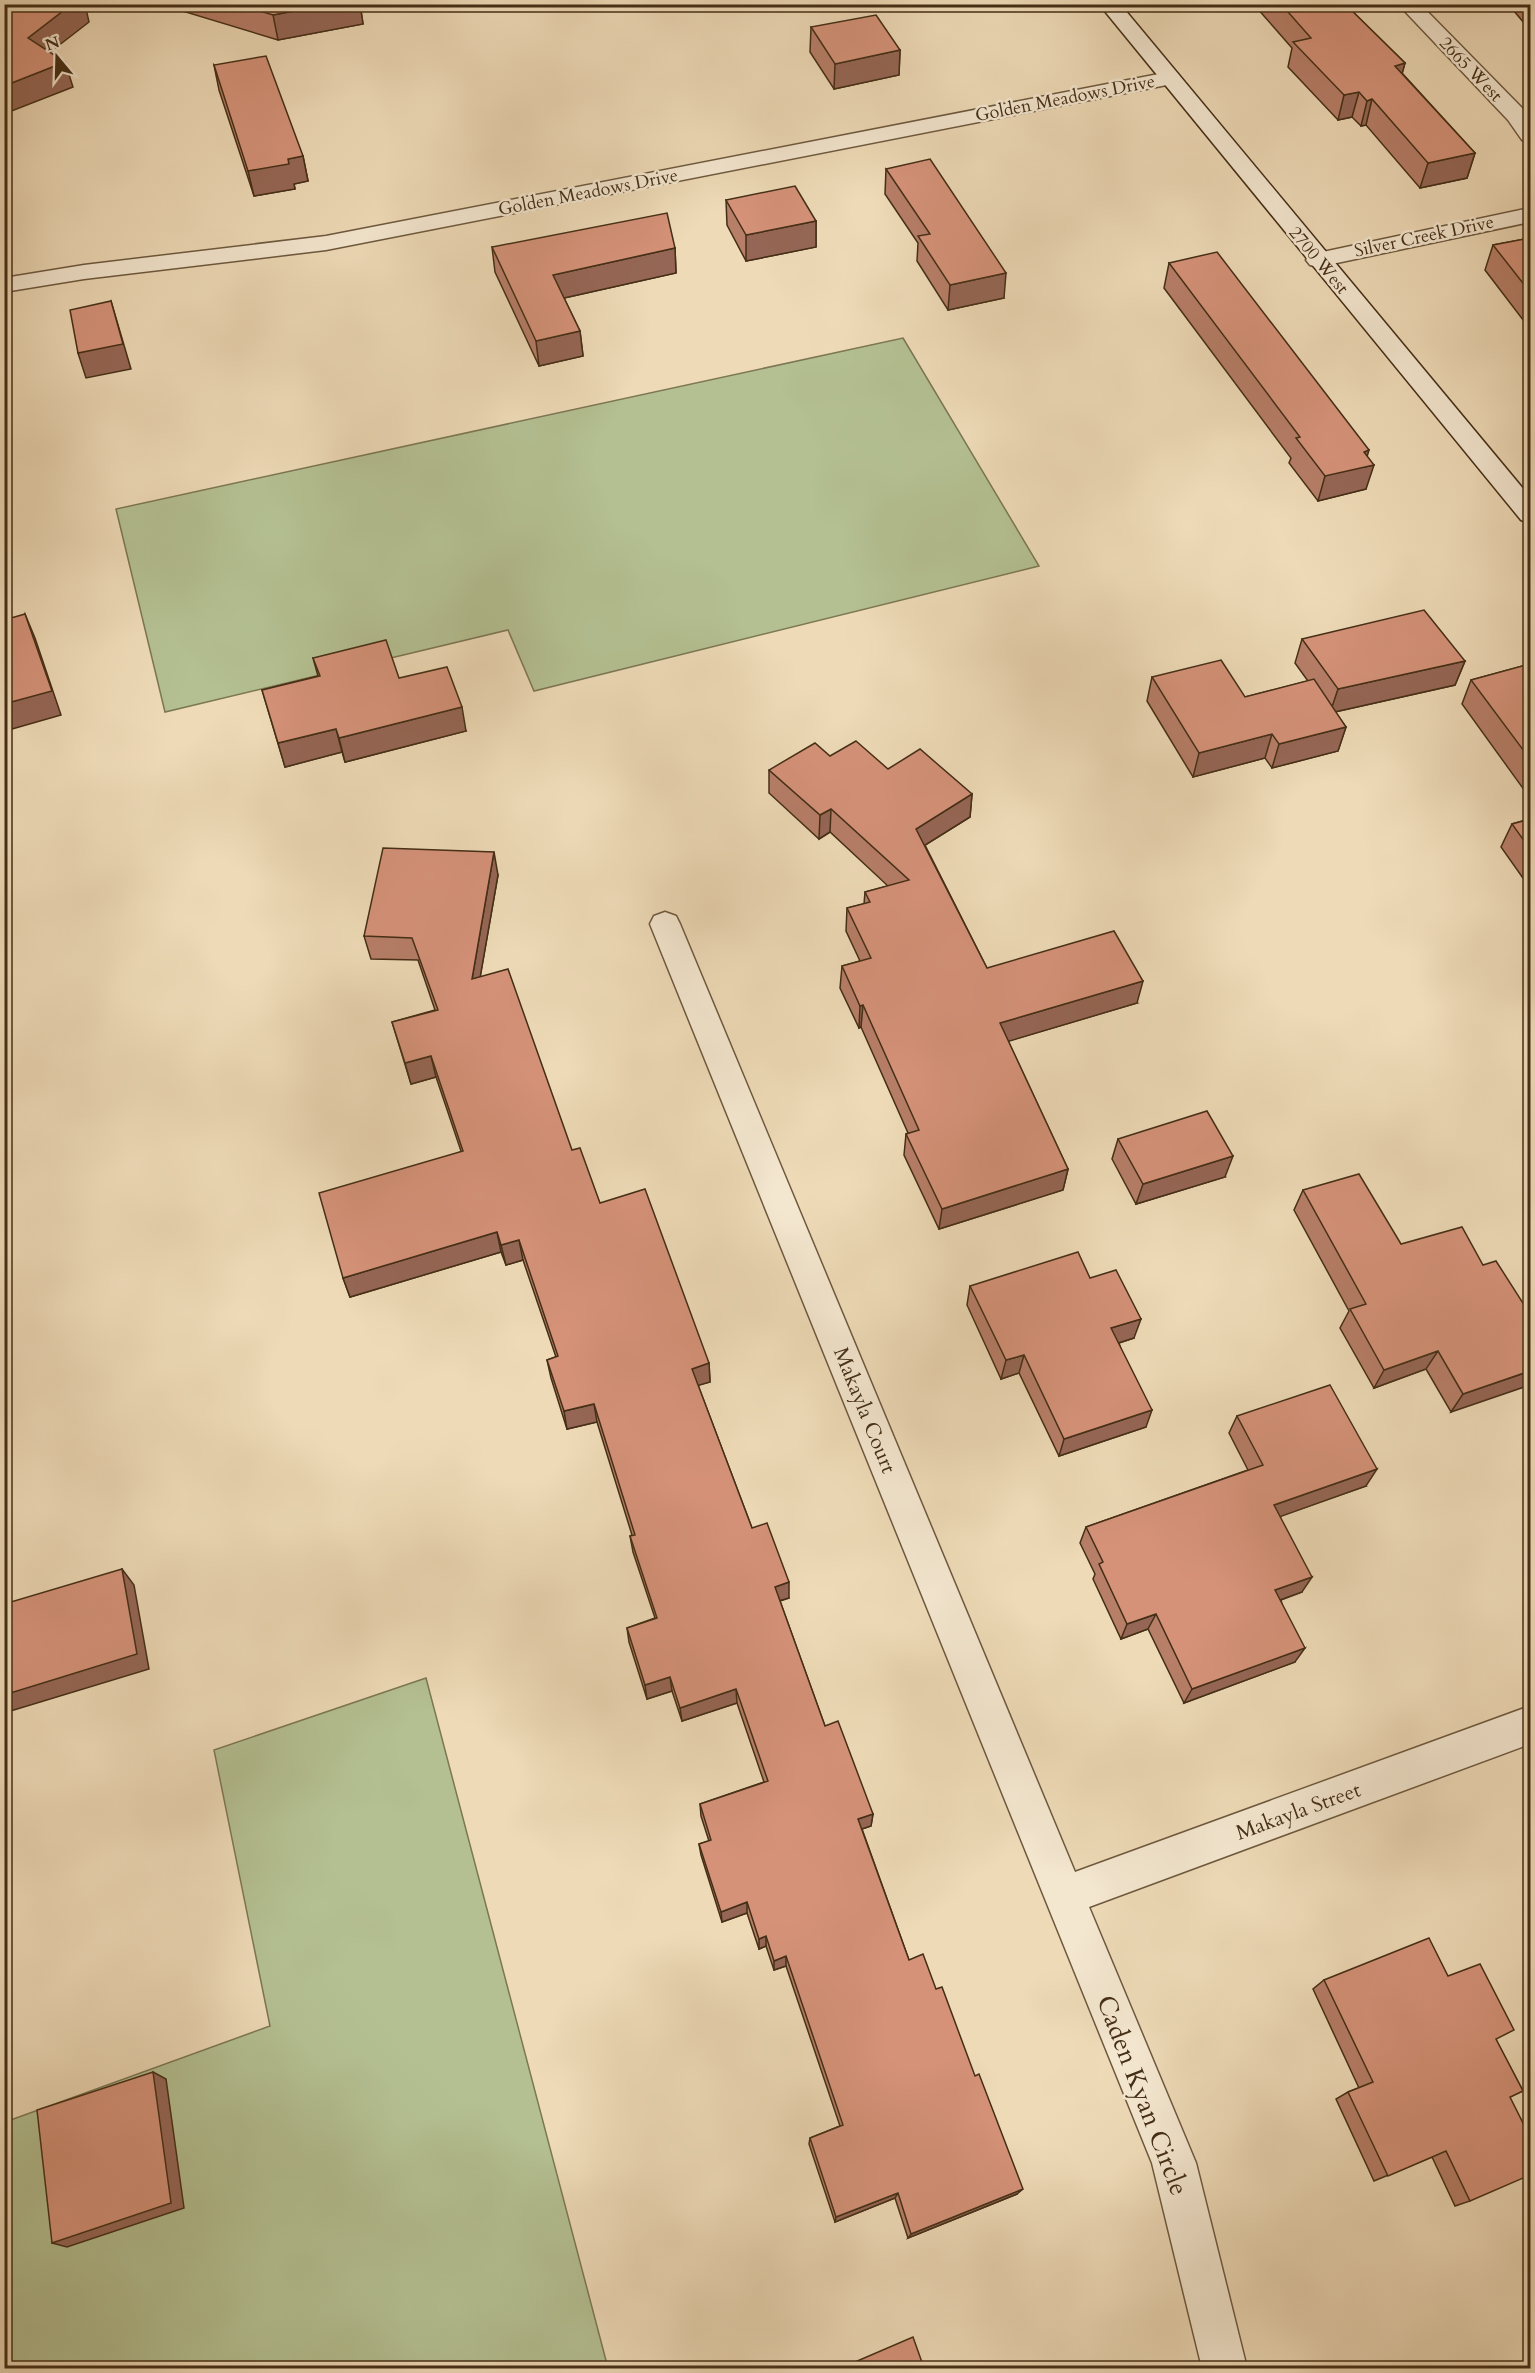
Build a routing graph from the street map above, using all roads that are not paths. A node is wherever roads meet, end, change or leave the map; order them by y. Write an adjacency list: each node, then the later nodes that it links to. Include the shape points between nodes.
1 (1109, 4): 3 (street, 2700 West)
2 (1408, 4): 4 (street, 2665 West, via 1516,115)
3 (1169, 78): 6 (street, 2700 West); 7 (street, Golden Meadows Drive, via 326,243 252,255 102,269)
4 (1530, 135)
5 (1530, 215): 6 (street, Silver Creek Drive)
6 (1318, 260): 8 (street, 2700 West)
7 (4, 285)
8 (1530, 514)
9 (665, 924): 11 (street, Makayla Court)
10 (1530, 1725): 11 (street, Makayla Street)
11 (1065, 1896): 12 (street, Caden Kyan Circle, via 1174,2163)
12 (1225, 2368)

